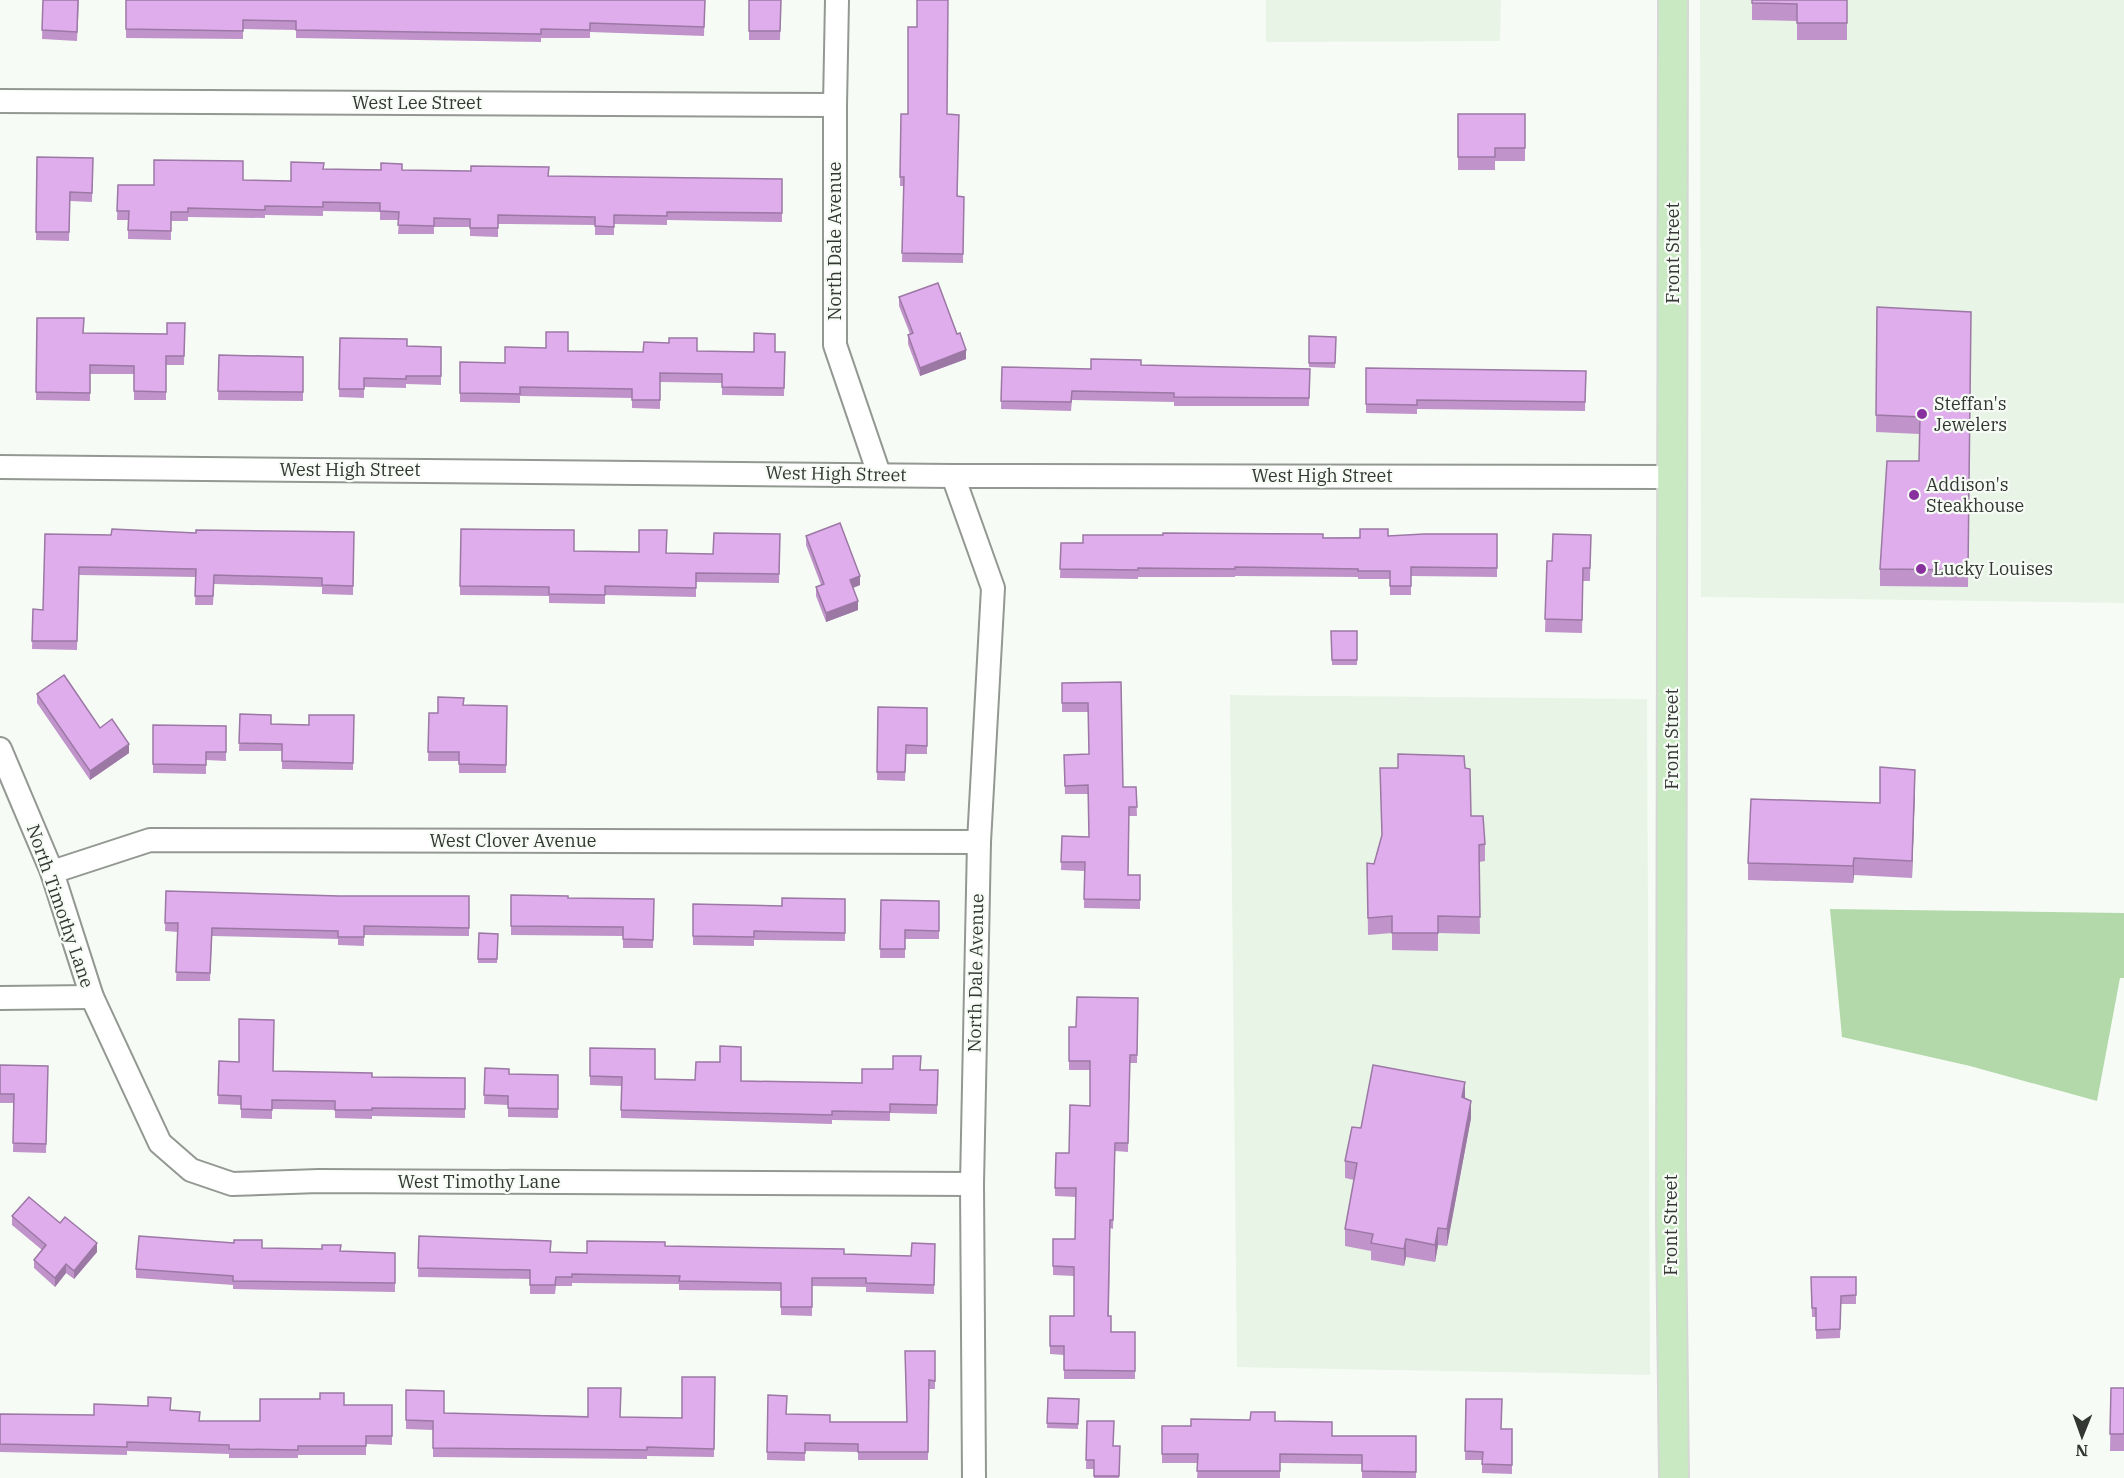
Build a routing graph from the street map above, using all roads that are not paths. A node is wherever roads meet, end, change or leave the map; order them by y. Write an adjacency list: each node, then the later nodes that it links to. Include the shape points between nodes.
1 (837, 0): 4 (street, North Dale Avenue)
2 (1673, 0): 8 (main road, Front Street)
3 (0, 101): 4 (street, West Lee Street)
4 (835, 105): 6 (street, North Dale Avenue, via 835,345)
5 (0, 467): 6 (street, West High Street)
6 (879, 474): 7 (street, West High Street)
7 (953, 476): 8 (street, West High Street); 10 (street, North Dale Avenue, via 993,588)
8 (1672, 477): 16 (main road, Front Street)
9 (0, 749): 11 (street, North Timothy Lane)
10 (979, 842): 11 (street, West Clover Avenue, via 150,840); 14 (street, North Dale Avenue)
11 (52, 872): 12 (street, North Timothy Lane)
12 (92, 997): 13 (street); 14 (street, West Timothy Lane, via 159,1143 191,1170 232,1184)
13 (0, 998)
14 (972, 1184): 15 (street, North Dale Avenue)
15 (974, 1478)
16 (1674, 1478)

